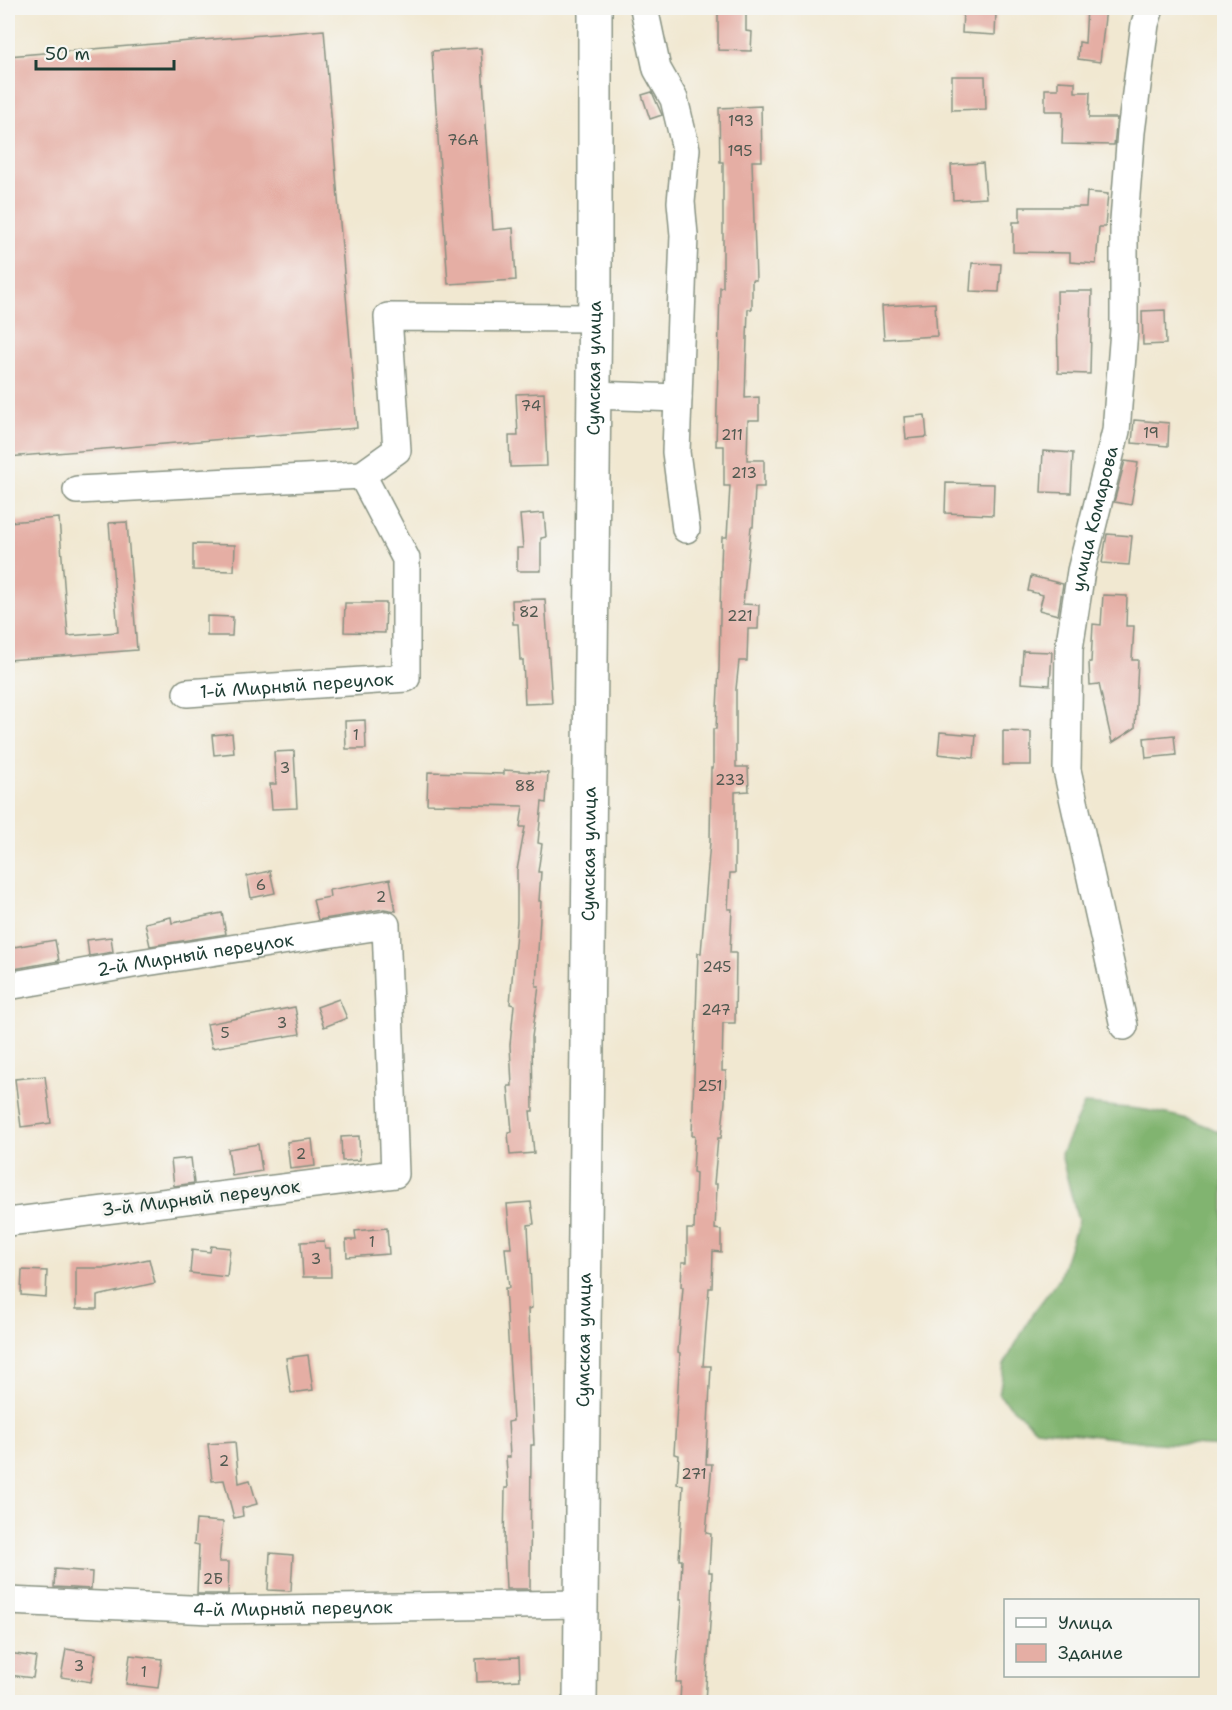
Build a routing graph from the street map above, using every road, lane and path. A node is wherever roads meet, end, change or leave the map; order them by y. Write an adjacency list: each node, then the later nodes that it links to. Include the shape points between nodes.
1 (595, 8): 4 (main road, Сумская улица)
2 (644, 8): 6 (street, via 657,69 674,99 686,149 681,202 684,235)
3 (1150, 8): 12 (street, улица Комарова, via 1130,142 1124,220 1124,330 1116,431 1081,571 1069,649 1067,771)
4 (594, 318): 5 (main road, Сумская улица); 7 (street, via 388,317 397,450)
5 (593, 395): 6 (street); 16 (main road, Сумская улица)
6 (678, 398): 9 (street, via 676,452)
7 (362, 476): 8 (street); 10 (street, 1-й Мирный переулок, via 406,559 406,678)
8 (77, 490)
9 (686, 529)
10 (187, 693)
11 (8, 986): 13 (street, 2-й Мирный переулок, via 386,925)
12 (1124, 1026)
13 (395, 1174): 14 (street, 3-й Мирный переулок)
14 (8, 1222)
15 (8, 1601): 16 (street, 4-й Мирный переулок, via 212,1610)
16 (579, 1604): 17 (main road, Сумская улица)
17 (580, 1702)

